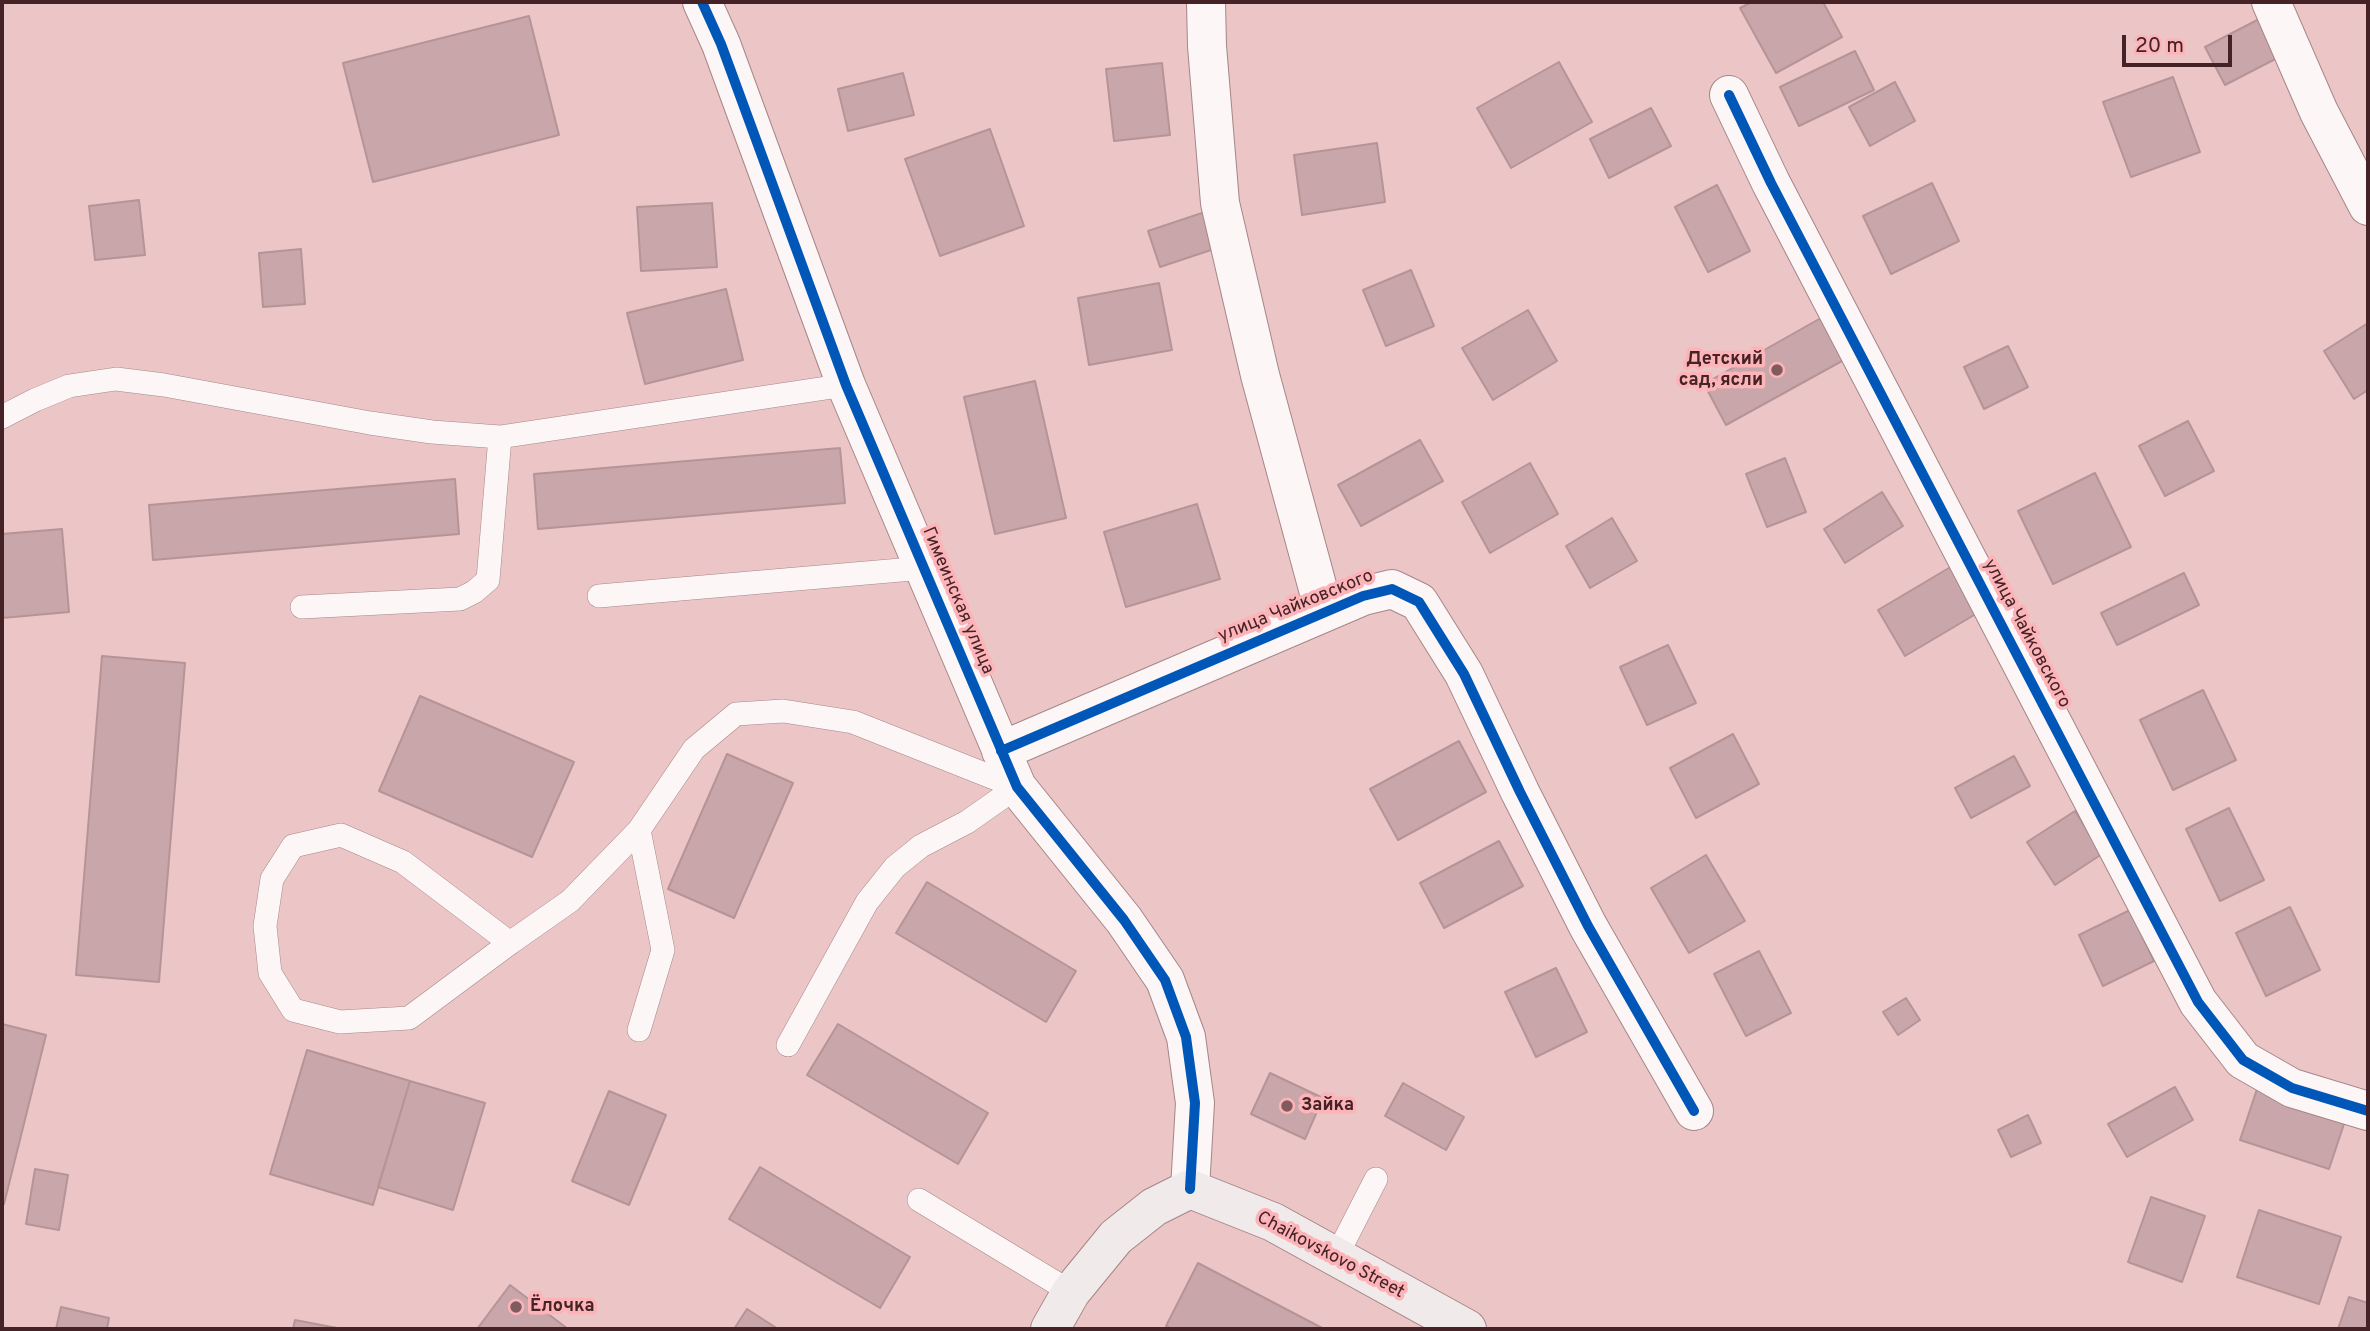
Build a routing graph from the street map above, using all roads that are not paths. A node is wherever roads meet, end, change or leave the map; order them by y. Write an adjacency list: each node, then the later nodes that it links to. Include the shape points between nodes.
1 (702, 2): 6 (street, Гимеинская улица)
2 (1206, 2): 12 (street, via 1220,203 1260,375)
3 (2271, 2): 5 (street, via 2319,112)
4 (1729, 95): 20 (street, улица Чайковского, via 2198,1002 2242,1060 2292,1088)
5 (2368, 206)
6 (846, 385): 8 (lane); 9 (street, Гимеинская улица)
7 (2, 417): 8 (lane, via 69,386 116,379 370,423)
8 (500, 438): 11 (lane, via 488,580 474,592 460,599)
9 (924, 568): 10 (lane); 13 (street, Гимеинская улица)
10 (599, 596)
11 (302, 607)
12 (1324, 611): 13 (street, улица Чайковского); 19 (street, улица Чайковского, via 1392,589 1419,602 1464,674 1588,926)
13 (1001, 751): 14 (street, Гимеинская улица)
14 (1017, 787): 15 (lane, via 853,722 783,711 736,714 694,749); 18 (lane, via 967,822 920,846 895,867 867,902); 22 (street, Гимеинская улица, via 1124,920 1165,980 1186,1037 1195,1103)
15 (639, 830): 16 (lane, via 570,901); 17 (lane, via 663,950)
16 (510, 943): 16 (lane, via 403,862 341,835 293,846 272,879 265,926 271,973 293,1010 340,1022 409,1018)
17 (639, 1030)
18 (788, 1045)
19 (1694, 1111)
20 (2368, 1111)
21 (1376, 1179): 24 (lane)
22 (1190, 1189): 24 (main road, Chaikovskovo Street, via 1273,1222); 25 (main road, via 1154,1207 1116,1237)
23 (919, 1200): 25 (lane)
24 (1336, 1257): 27 (main road, Chaikovskovo Street)
25 (1071, 1293): 26 (main road)
26 (1051, 1329)
27 (1467, 1329)

